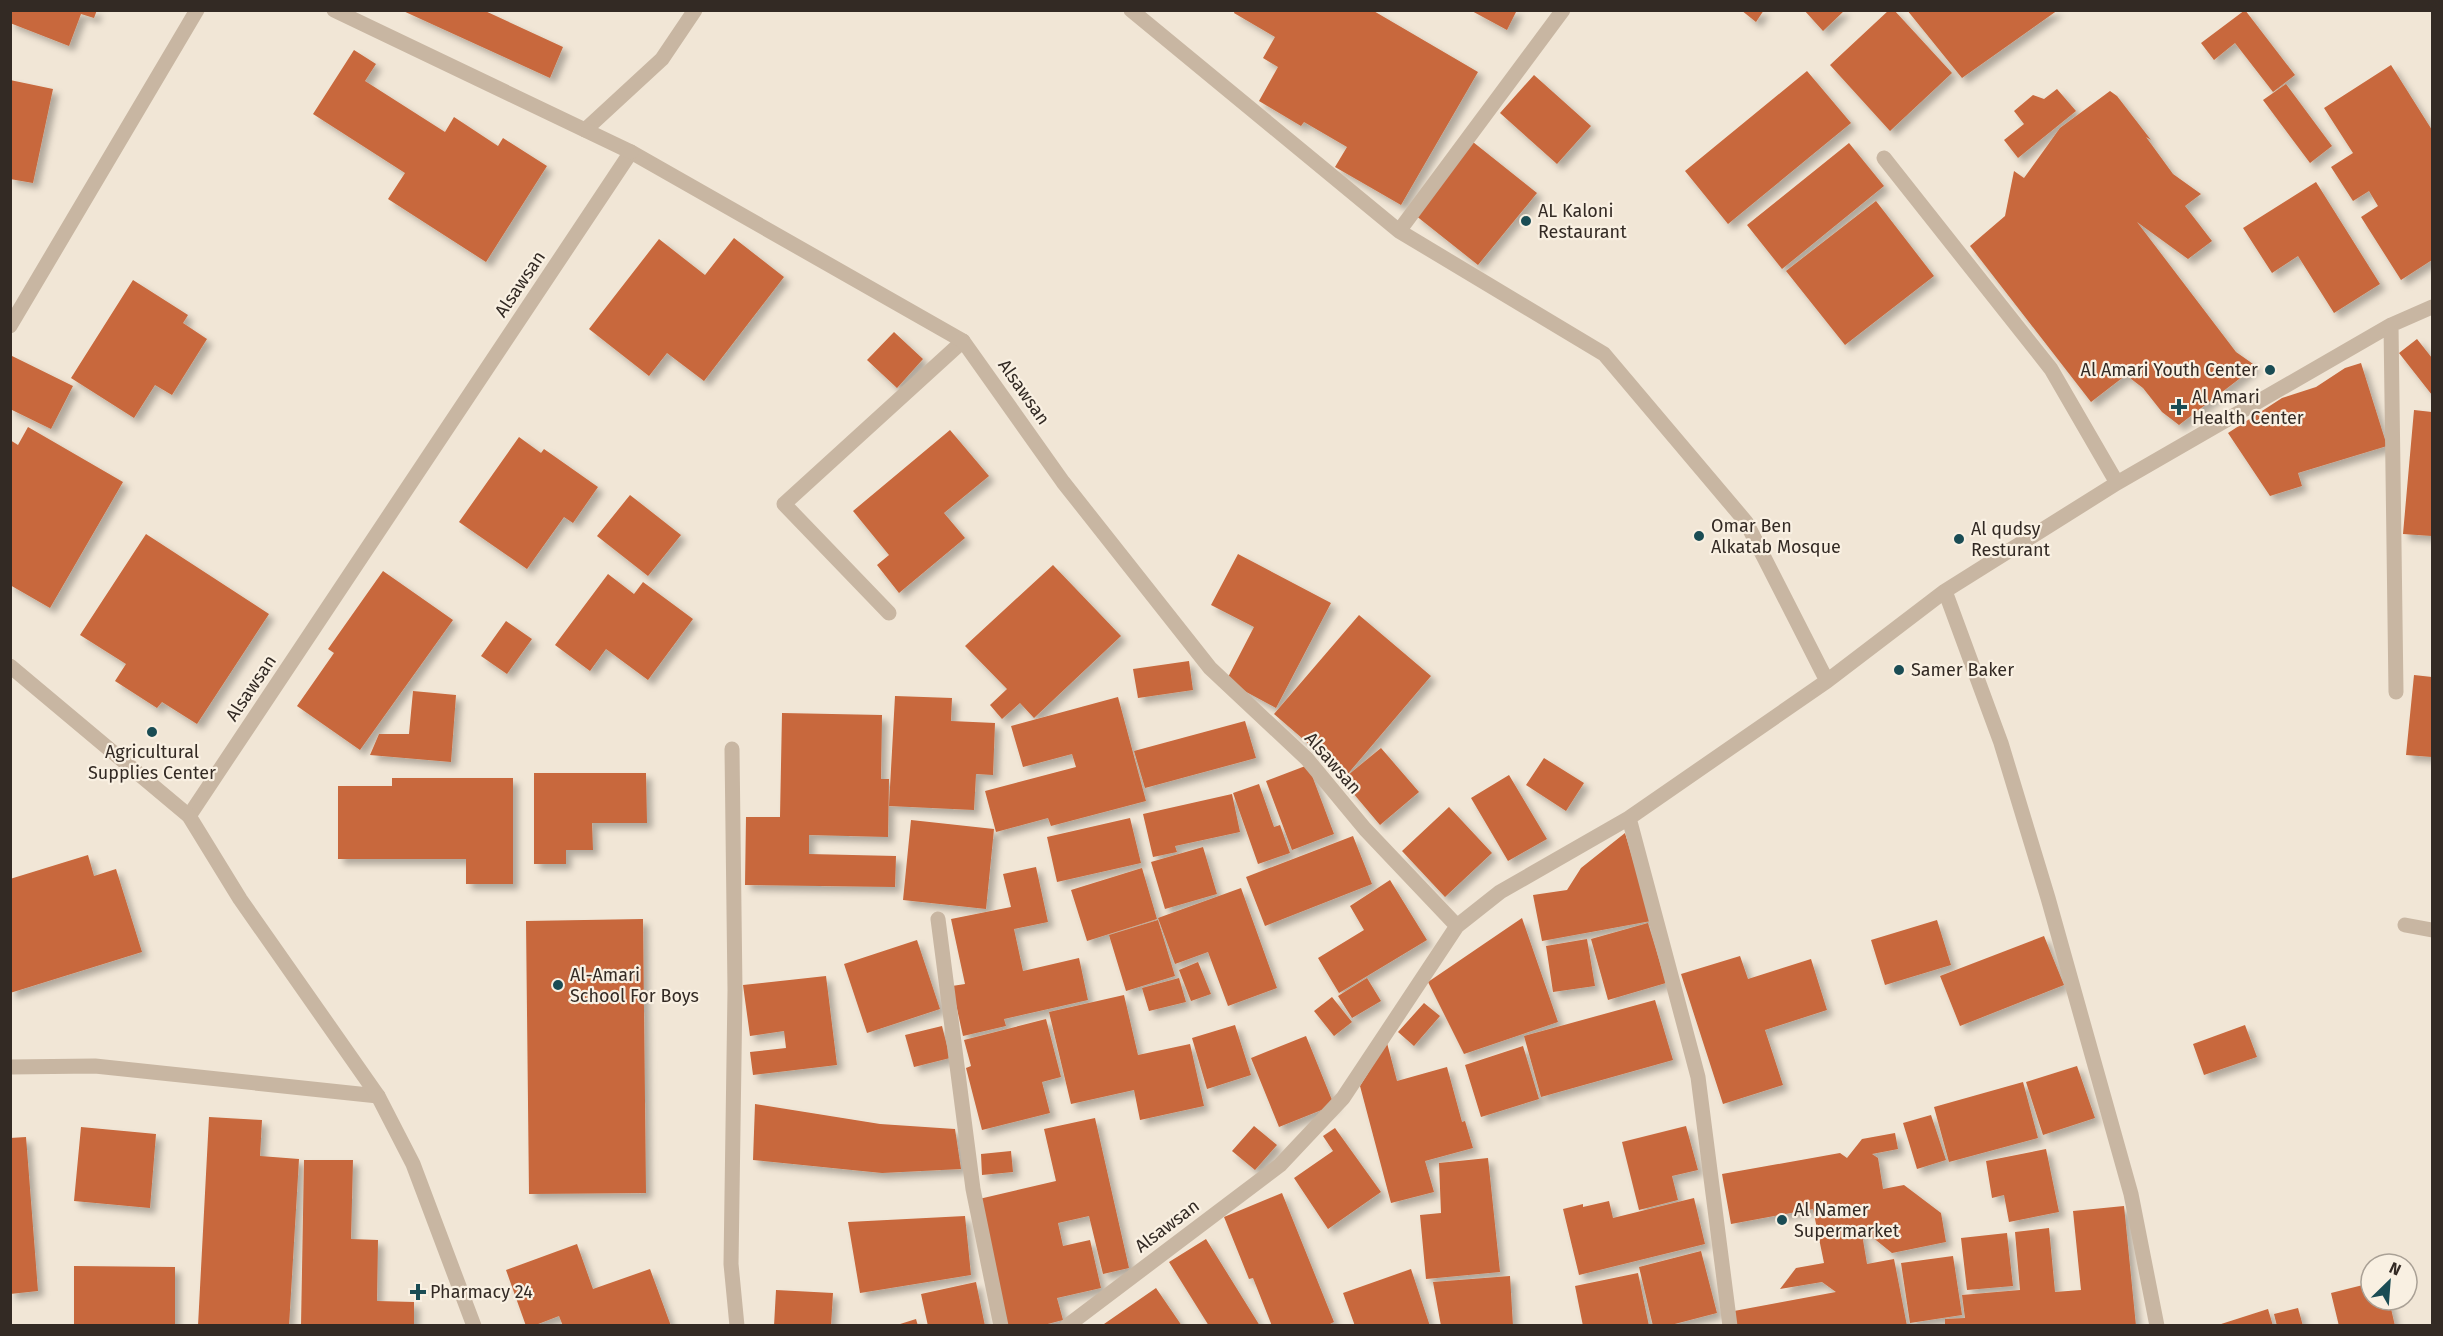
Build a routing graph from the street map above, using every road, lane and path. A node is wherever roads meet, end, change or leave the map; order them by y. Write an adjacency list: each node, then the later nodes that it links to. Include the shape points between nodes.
1 (197, 10): 12 (street)
2 (334, 10): 6 (street)
3 (694, 10): 6 (street, via 662,58)
4 (1131, 10): 9 (street)
5 (1563, 10): 9 (street)
6 (585, 130): 7 (street)
7 (631, 152): 13 (street, Alsawsan); 21 (street, Alsawsan)
8 (1884, 158): 14 (street, via 2051,369)
9 (1399, 231): 18 (street, via 1604,354 1746,522)
10 (2433, 307): 11 (street)
11 (2391, 325): 14 (street); 19 (street)
12 (10, 326)
13 (963, 341): 16 (street, via 784,504); 25 (street, Alsawsan, via 1063,482 1210,668 1307,759 1365,829)
14 (2117, 483): 15 (street)
15 (1945, 591): 18 (street); 34 (street, via 2001,742 2051,910 2131,1194)
16 (889, 613)
17 (10, 666): 21 (street)
18 (1827, 681): 22 (street)
19 (2396, 692)
20 (732, 749): 30 (street, via 735,990 731,1264)
21 (189, 816): 28 (street, via 240,899)
22 (1629, 818): 25 (street, via 1500,892); 33 (street, via 1698,1077)
23 (938, 919): 31 (street, via 973,1189)
24 (2405, 925): 26 (street)
25 (1457, 926): 32 (street, Alsawsan, via 1343,1098 1280,1165)
26 (2433, 930)
27 (10, 1067): 28 (street, via 95,1066)
28 (378, 1096): 29 (street, via 413,1164)
29 (474, 1326)
30 (737, 1326)
31 (1001, 1326)
32 (1067, 1326)
33 (1730, 1326)
34 (2157, 1326)

